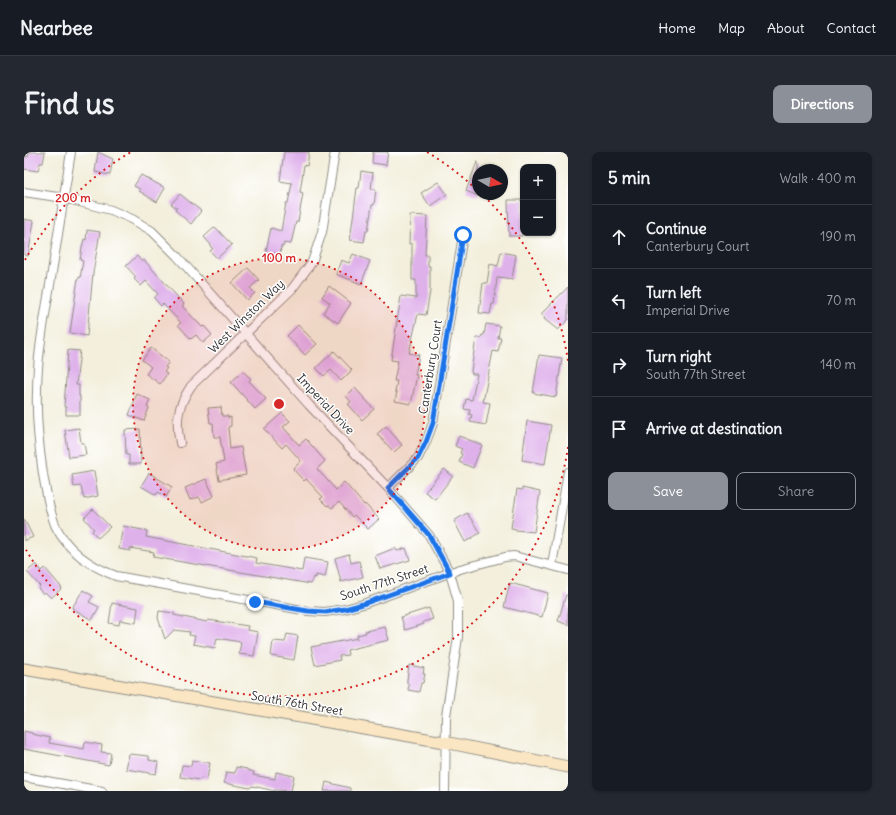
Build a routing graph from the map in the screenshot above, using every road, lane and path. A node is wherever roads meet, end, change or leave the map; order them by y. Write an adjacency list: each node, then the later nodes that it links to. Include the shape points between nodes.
1 (71, 152): 4 (street)
2 (335, 152): 6 (street, West Winston Way, via 322,232 312,262 292,289)
3 (24, 192): 4 (street, Imperial Drive)
4 (64, 198): 6 (street, Imperial Drive, via 111,210 152,231); 12 (street, South 77th Street, via 42,334 37,392 38,425 46,492 56,527 82,558 116,576 308,611 326,612 363,604)
5 (463, 235): 9 (street, Canterbury Court, via 433,423 418,458)
6 (246, 334): 7 (street, West Winston Way, via 191,386 178,415); 9 (street, Imperial Drive)
7 (180, 443)
8 (568, 472): 10 (street)
9 (388, 488): 12 (street, Imperial Drive, via 429,535)
10 (552, 565): 11 (street, South 77th Street); 12 (street, South 77th Street, via 514,556)
11 (568, 570)
12 (450, 573): 14 (street, Imperial Drive, via 458,601 458,637)
13 (24, 669): 14 (main road, South 76th Street)
14 (444, 742): 15 (main road, South 76th Street); 18 (street, Imperial Drive)
15 (567, 766)
16 (24, 777): 17 (street)
17 (102, 791)
18 (445, 791)

